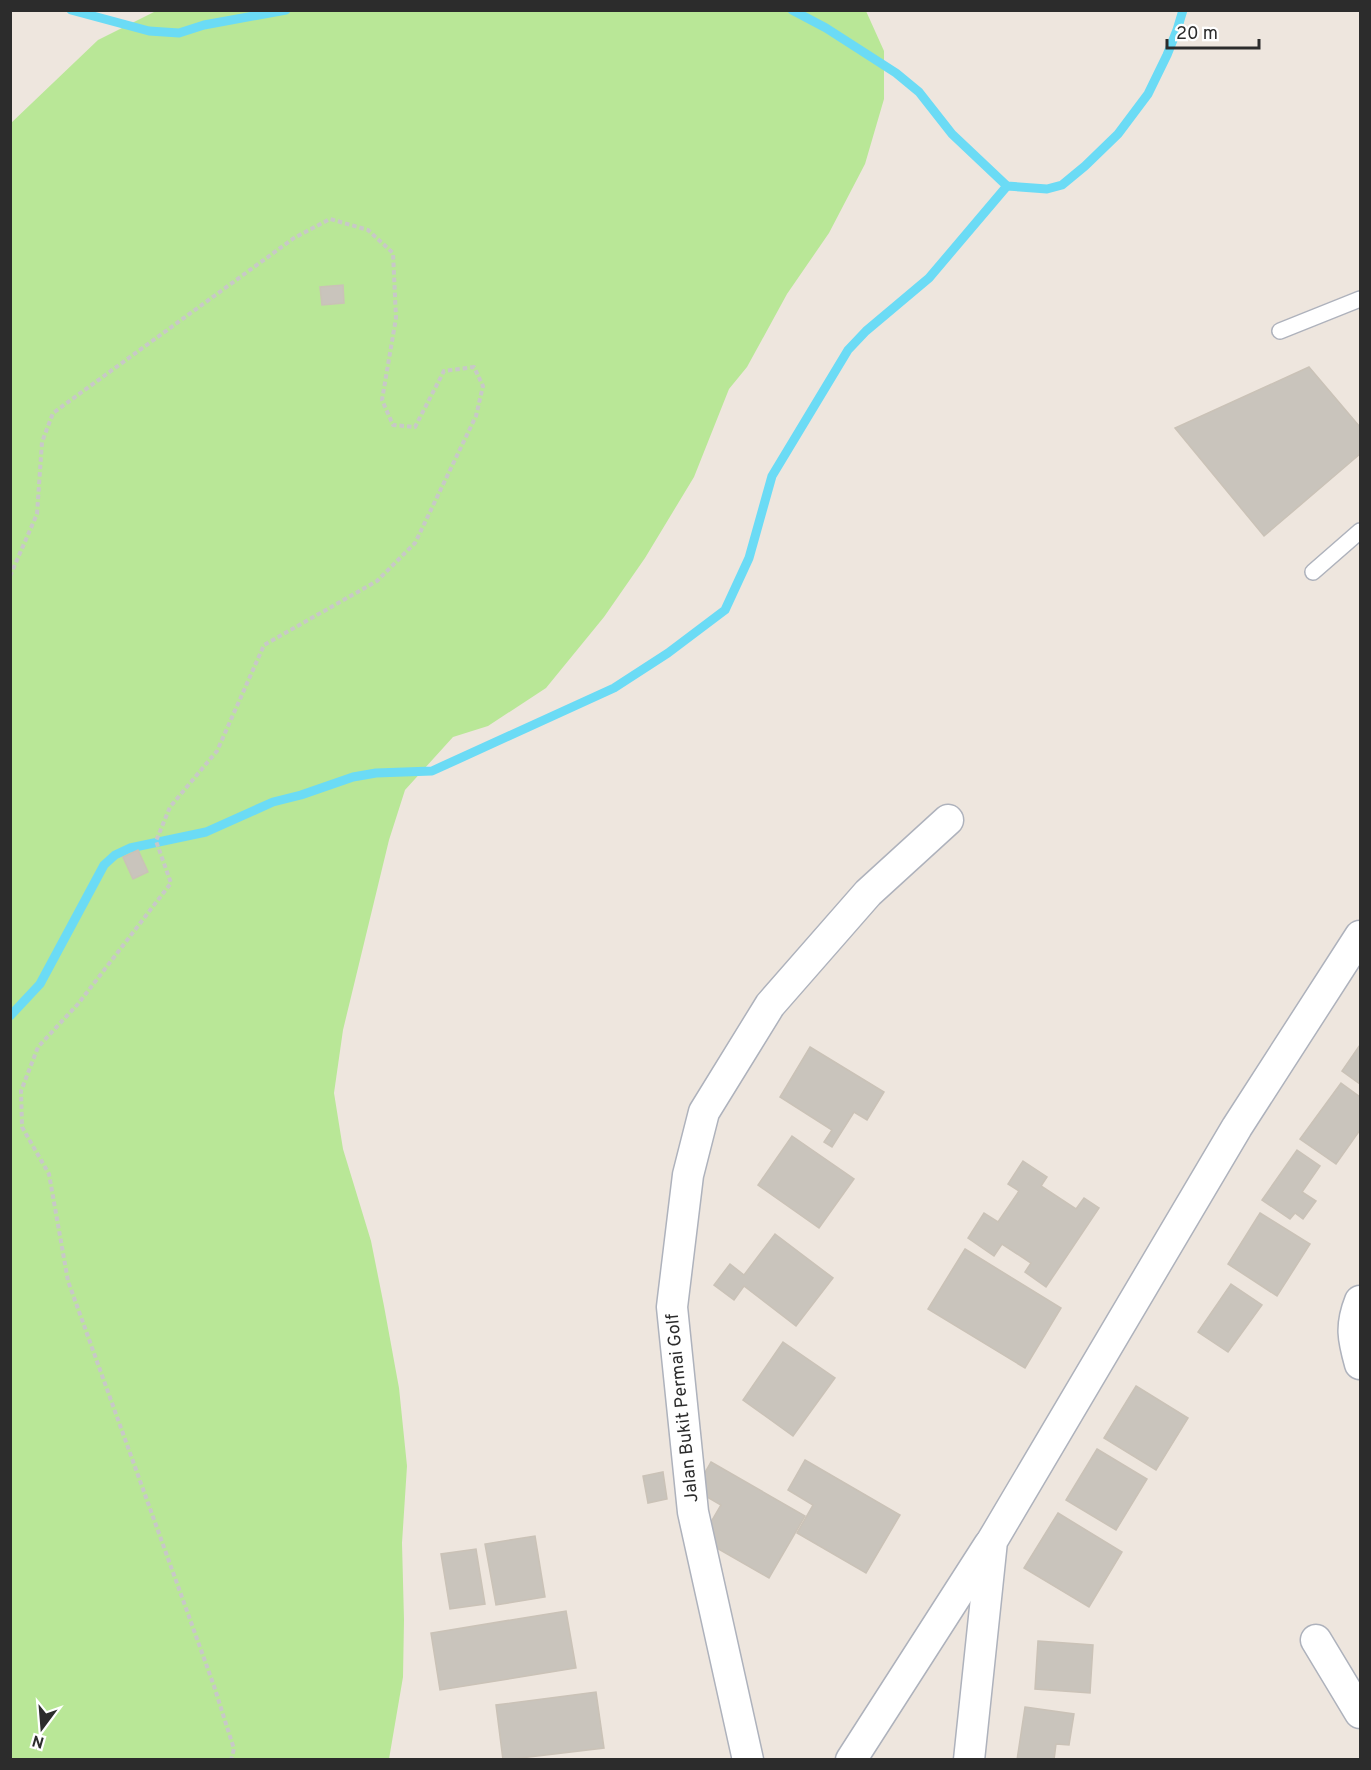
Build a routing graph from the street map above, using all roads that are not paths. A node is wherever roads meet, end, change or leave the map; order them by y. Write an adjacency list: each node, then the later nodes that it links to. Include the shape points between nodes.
1 (1360, 298): 2 (lane)
2 (1280, 331)
3 (1360, 531): 4 (lane)
4 (1313, 572)
5 (948, 820): 12 (street, Jalan Bukit Permai Golf, via 868,892 770,1005 704,1112 688,1175 672,1307 693,1512)
6 (1360, 936): 9 (street, via 1237,1127)
7 (1360, 1301): 8 (street, via 1353,1340)
8 (1360, 1364)
9 (992, 1541): 13 (street); 14 (street)
10 (1316, 1640): 11 (street)
11 (1360, 1713)
12 (748, 1760)
13 (851, 1760)
14 (969, 1760)

